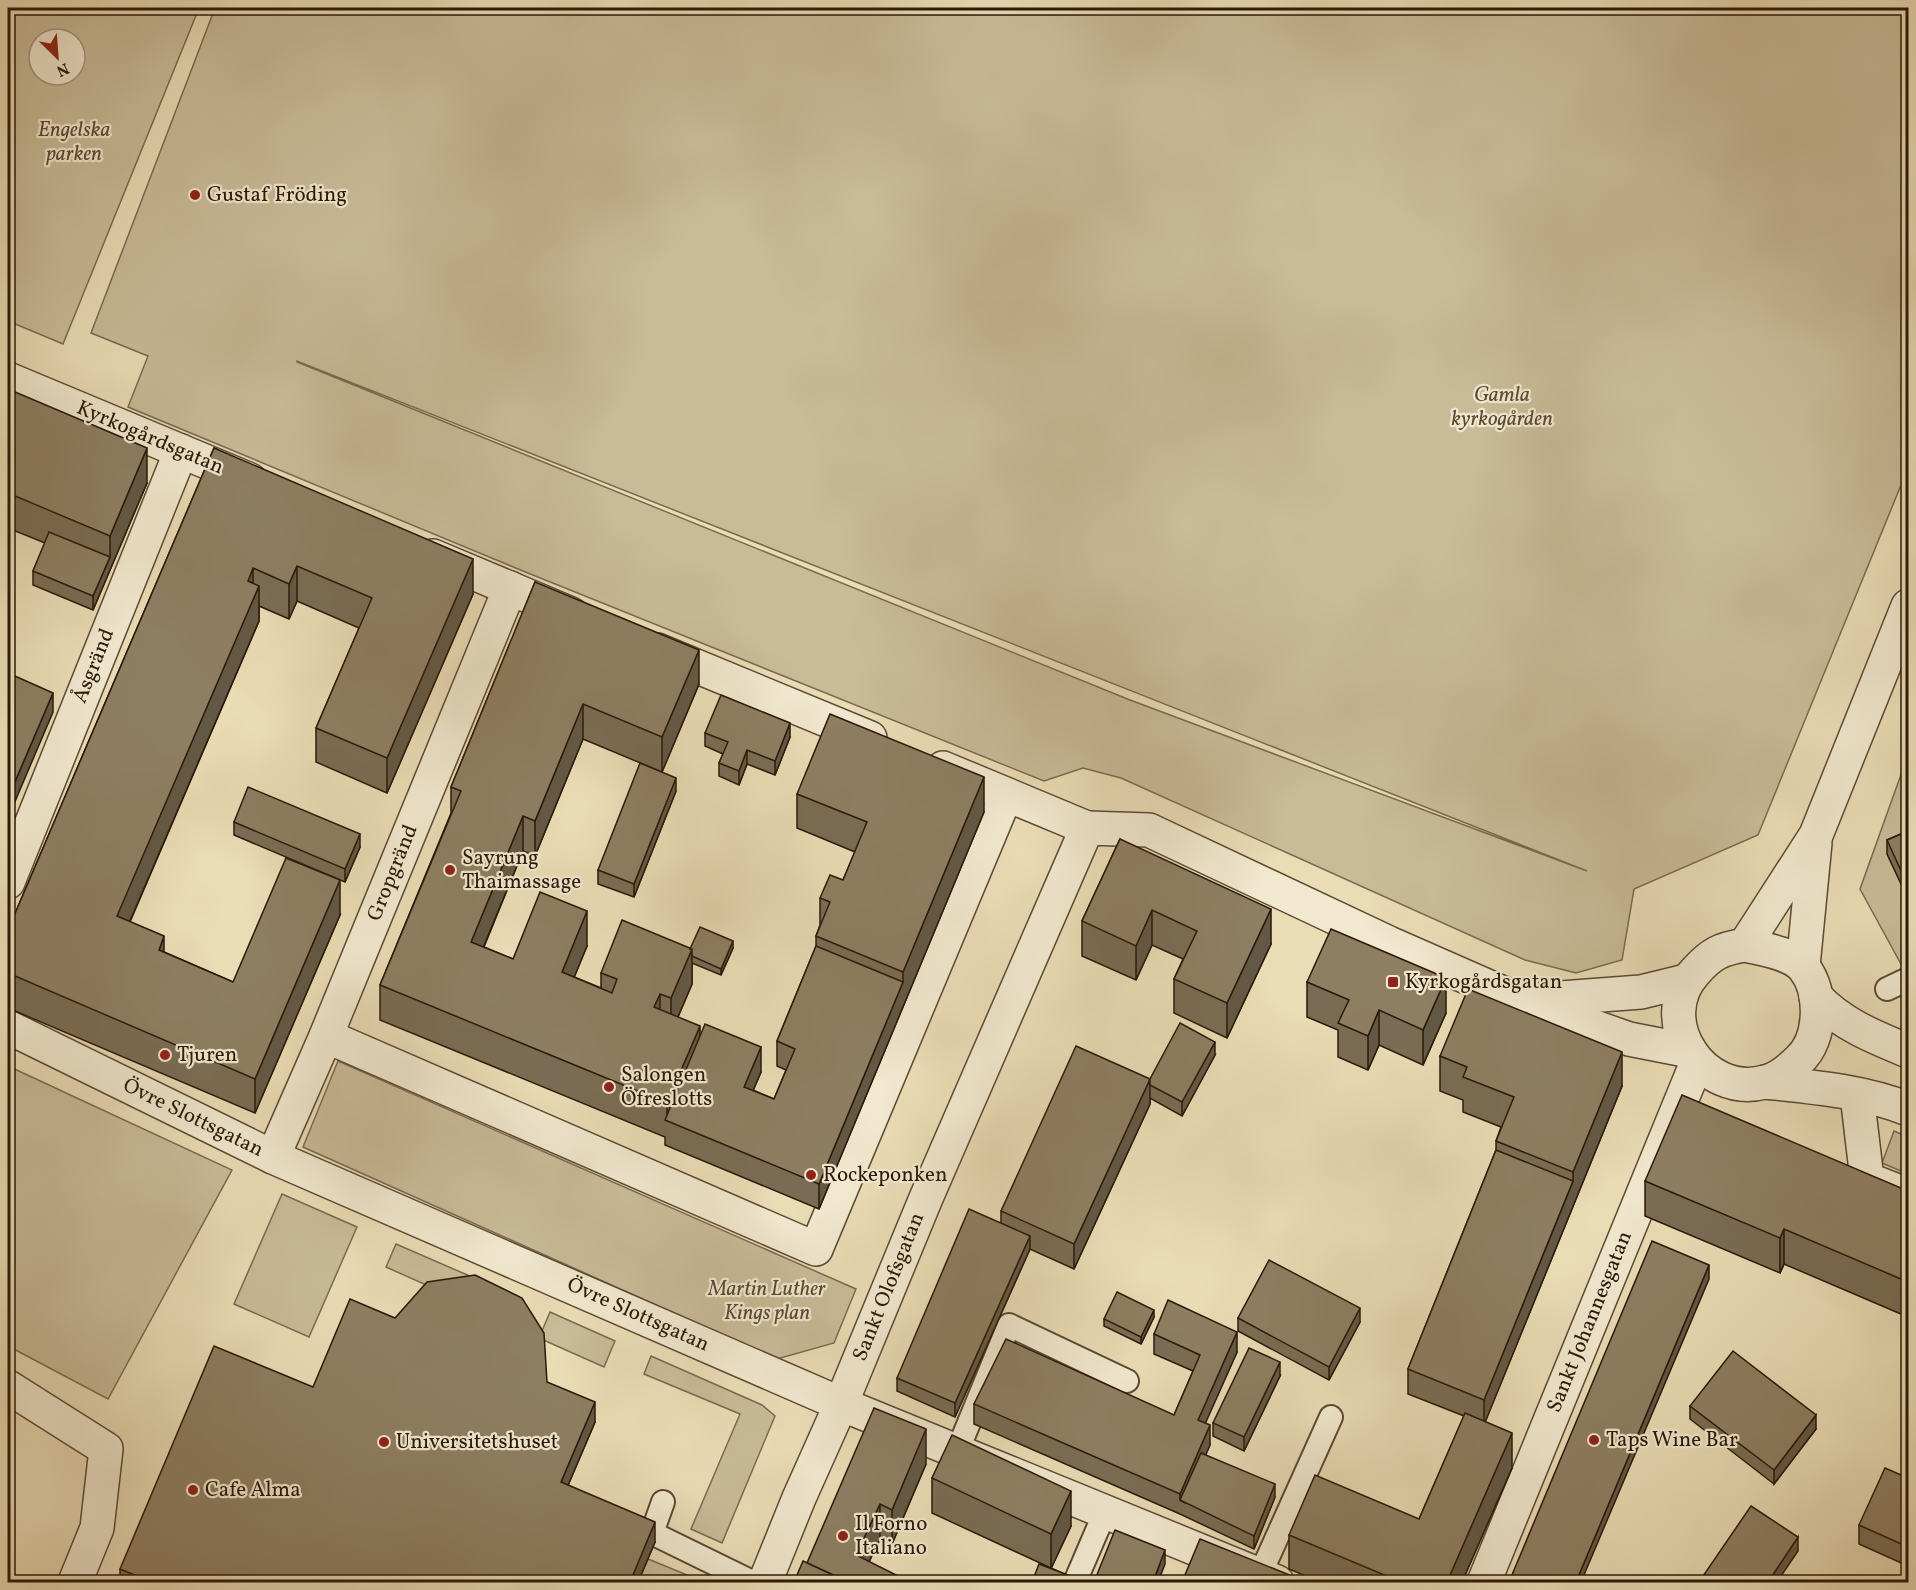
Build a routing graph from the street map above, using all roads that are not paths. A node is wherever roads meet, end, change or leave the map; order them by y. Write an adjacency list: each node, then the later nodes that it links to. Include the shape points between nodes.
1 (8, 379): 2 (street, Kyrkogårdsgatan)
2 (181, 451): 3 (street, Kyrkogårdsgatan); 12 (street, Åsgränd)
3 (280, 492)
4 (411, 547): 5 (street)
5 (510, 588): 7 (street); 21 (street, Gropgränd)
6 (1908, 606): 11 (street)
7 (598, 625)
8 (631, 639): 9 (street)
9 (1006, 795): 10 (street); 21 (street, via 816,1249)
10 (1087, 828): 19 (street, via 1149,830); 31 (street, Sankt Olofsgatan, via 921,1209)
11 (1816, 835): 13 (street); 14 (street)
12 (8, 882)
13 (1745, 945): 14 (street, via 1776,951); 16 (street, via 1707,958)
14 (1803, 966): 18 (street)
15 (1908, 979): 17 (lane)
16 (1686, 981): 19 (street, via 1641,992); 23 (street, via 1678,1001 1678,1019 1681,1035)
17 (1887, 989)
18 (1816, 997): 22 (street, via 1828,1011 1859,1031); 24 (street, via 1814,1037 1804,1056 1786,1072)
19 (1521, 1001): 23 (street)
20 (8, 1027): 27 (street, Övre Slottsgatan)
21 (326, 1036): 27 (street, Gropgränd)
22 (1908, 1051)
23 (1693, 1057): 24 (street, via 1717,1077 1740,1084); 41 (street, Sankt Johannesgatan)
24 (1764, 1082): 25 (street)
25 (1857, 1095): 26 (street, via 1883,1099); 28 (street, via 1868,1179)
26 (1908, 1109)
27 (273, 1157): 31 (street, Övre Slottsgatan)
28 (1908, 1195)
29 (1127, 1381): 33 (lane, via 1009,1325)
30 (8, 1387): 37 (street, via 106,1449 97,1528)
31 (841, 1404): 33 (street, Övre Slottsgatan); 39 (street, Sankt Olofsgatan)
32 (1331, 1417): 36 (lane)
33 (957, 1452): 35 (street, Övre Slottsgatan)
34 (663, 1502): 38 (lane, via 652,1533)
35 (1105, 1512): 36 (street, Övre Slottsgatan, via 1200,1562); 40 (lane)
36 (1268, 1579)
37 (75, 1582)
38 (752, 1582)
39 (765, 1582)
40 (1075, 1582)
41 (1484, 1582)

